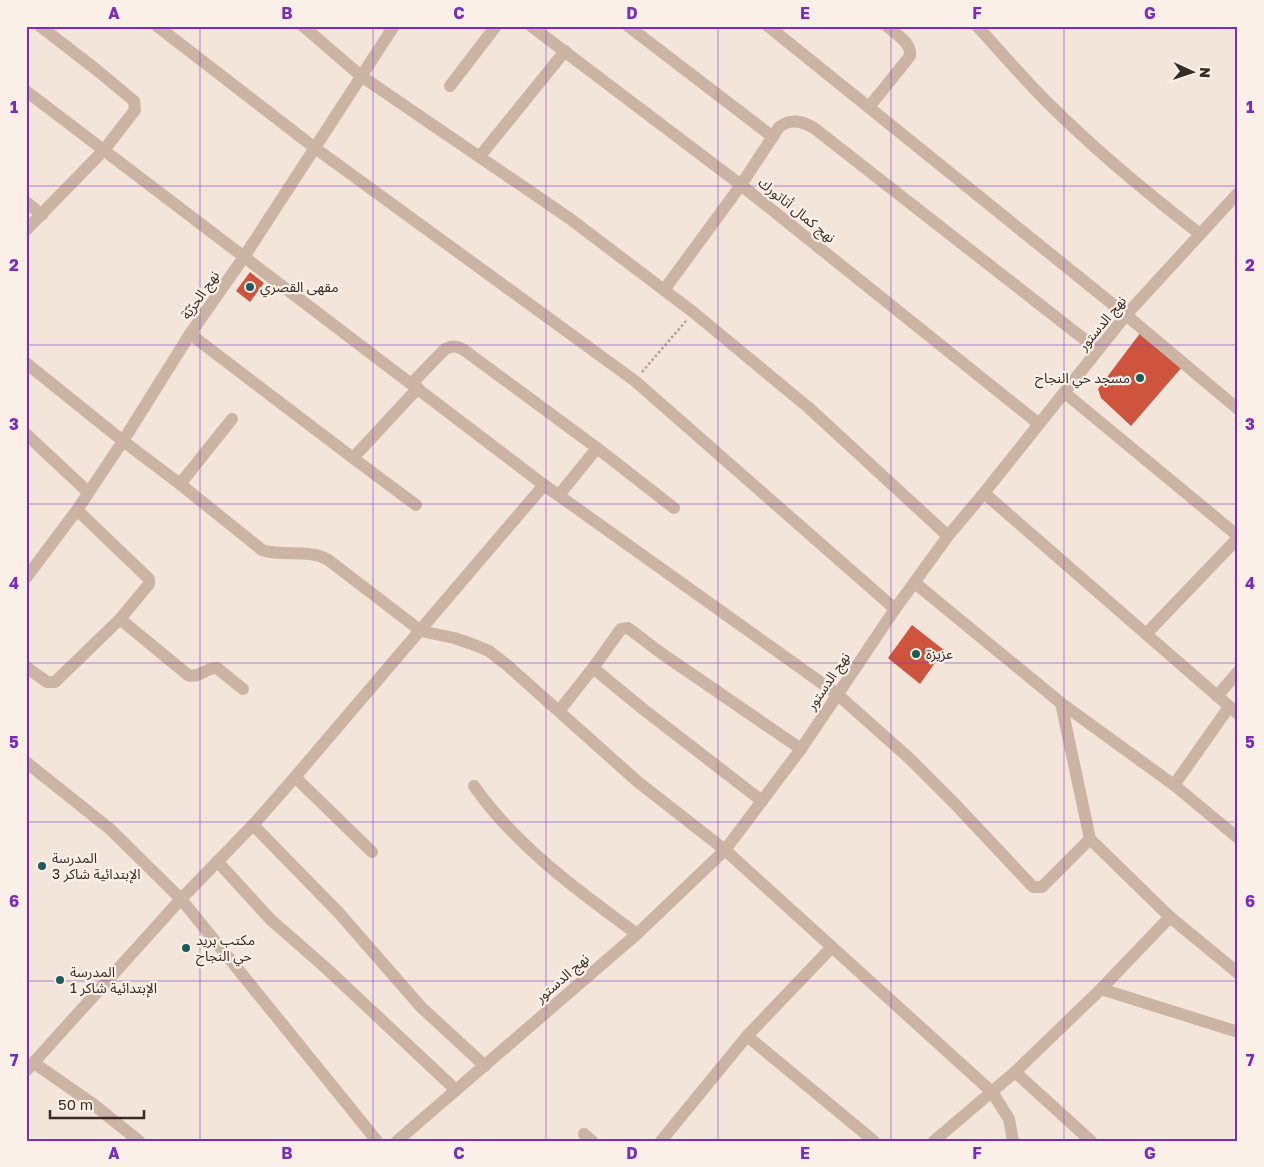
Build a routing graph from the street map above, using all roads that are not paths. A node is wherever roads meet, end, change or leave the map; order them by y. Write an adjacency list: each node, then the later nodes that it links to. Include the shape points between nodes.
1 (40, 26): 18 (street, via 134,101 134,114)
2 (157, 26): 17 (street)
3 (303, 26): 12 (street)
4 (394, 26): 12 (street, نهج الحرّيّة)
5 (496, 26): 13 (street)
6 (531, 26): 11 (street, نهج كمال أتاتورك)
7 (628, 26): 16 (street)
8 (768, 26): 15 (street)
9 (887, 26): 15 (street, via 907,45 910,56)
10 (977, 26): 25 (street, via 1046,101 1104,156)
11 (565, 51): 19 (street); 20 (street, نهج كمال أتاتورك)
12 (361, 76): 17 (street, نهج الحرّيّة); 19 (street)
13 (450, 86)
14 (26, 91): 18 (street)
15 (869, 107): 28 (street)
16 (773, 137): 20 (street); 30 (street, via 779,128 791,121 814,128)
17 (315, 148): 26 (street, نهج الحرّيّة); 55 (street, via 634,381)
18 (104, 150): 23 (street); 26 (street)
19 (480, 156): 27 (street)
20 (741, 185): 27 (street); 36 (street, نهج كمال أتاتورك)
21 (1238, 194): 25 (street, نهج الدستور)
22 (26, 202): 23 (street)
23 (42, 215): 24 (street)
24 (26, 230)
25 (1200, 234): 28 (street, نهج الدستور)
26 (244, 257): 29 (street, نهج الحرّيّة); 32 (street)
27 (664, 290): 49 (street, via 809,408)
28 (1126, 315): 30 (street, نهج الدستور); 34 (street)
29 (190, 334): 38 (street, نهج الحرّيّة); 40 (street)
30 (1098, 350): 33 (street, نهج الدستور)
31 (26, 363): 38 (street)
32 (415, 386): 39 (street, via 445,349 457,346); 40 (street); 42 (street)
33 (1065, 393): 36 (street, نهج الدستور); 50 (street)
34 (1238, 409)
35 (232, 419): 41 (street)
36 (1038, 424): 44 (street, نهج الدستور)
37 (26, 434): 43 (street)
38 (123, 441): 41 (street); 43 (street, نهج الحرّيّة)
39 (597, 448): 45 (street); 47 (street)
40 (353, 458): 46 (street)
41 (180, 484): 57 (street, via 262,550 319,555 327,559)
42 (544, 485): 45 (street); 57 (street)
43 (88, 492): 48 (street, نهج الحرّيّة)
44 (984, 494): 49 (street, نهج الدستور); 58 (street)
45 (559, 495): 63 (street)
46 (416, 505)
47 (674, 508)
48 (77, 510): 52 (street, نهج الحرّيّة); 56 (street, via 149,579 147,588)
49 (948, 536): 54 (street, نهج الدستور)
50 (1238, 537): 58 (street)
51 (26, 554): 52 (street)
52 (36, 563): 53 (street, نهج الحرّيّة)
53 (26, 578)
54 (915, 583): 55 (street, نهج الدستور); 65 (street)
55 (895, 609): 63 (street, نهج الدستور)
56 (120, 619): 59 (street, via 55,682 47,682); 62 (street, via 188,675 195,676 216,668)
57 (420, 631): 67 (street, via 454,638 488,651); 70 (street)
58 (1146, 634): 64 (street)
59 (26, 667)
60 (593, 668): 67 (street); 68 (street, via 621,629 628,628); 73 (street, via 642,710)
61 (1238, 672): 64 (street)
62 (243, 689)
63 (837, 694): 68 (street, نهج الدستور); 76 (street, via 956,804 1033,887 1042,887)
64 (1217, 696): 66 (street)
65 (1061, 703): 71 (street); 76 (street)
66 (1233, 710): 71 (street)
67 (559, 712): 77 (street, via 638,782)
68 (801, 749): 73 (street, نهج الدستور)
69 (26, 762): 80 (street, via 110,828)
70 (295, 777): 74 (street); 78 (street)
71 (1174, 785): 75 (street)
72 (474, 786): 82 (street, via 498,818 542,860)
73 (762, 801): 77 (street, نهج الدستور)
74 (253, 825): 79 (street); 88 (street, via 339,914 421,1007)
75 (1238, 838)
76 (1090, 839): 81 (street)
77 (725, 850): 82 (street, نهج الدستور); 83 (street)
78 (372, 852)
79 (217, 861): 80 (street); 91 (street, via 270,919)
80 (182, 899): 89 (street); 94 (street)
81 (1170, 917): 84 (street); 85 (street)
82 (637, 934): 88 (street, نهج الدستور)
83 (832, 947): 87 (street); 92 (street)
84 (1238, 973)
85 (1101, 989): 86 (street); 90 (street)
86 (1238, 1032)
87 (747, 1036): 96 (street); 97 (street)
88 (485, 1066): 91 (street, نهج الدستور)
89 (30, 1067): 93 (street, via 92,1104)
90 (1015, 1072): 92 (street); 100 (street)
91 (456, 1090): 95 (street, نهج الدستور)
92 (992, 1092): 98 (street); 99 (street, via 1009,1119)
93 (139, 1141)
94 (377, 1141)
95 (397, 1141)
96 (661, 1141)
97 (874, 1141)
98 (934, 1141)
99 (1013, 1141)
100 (1091, 1141)

